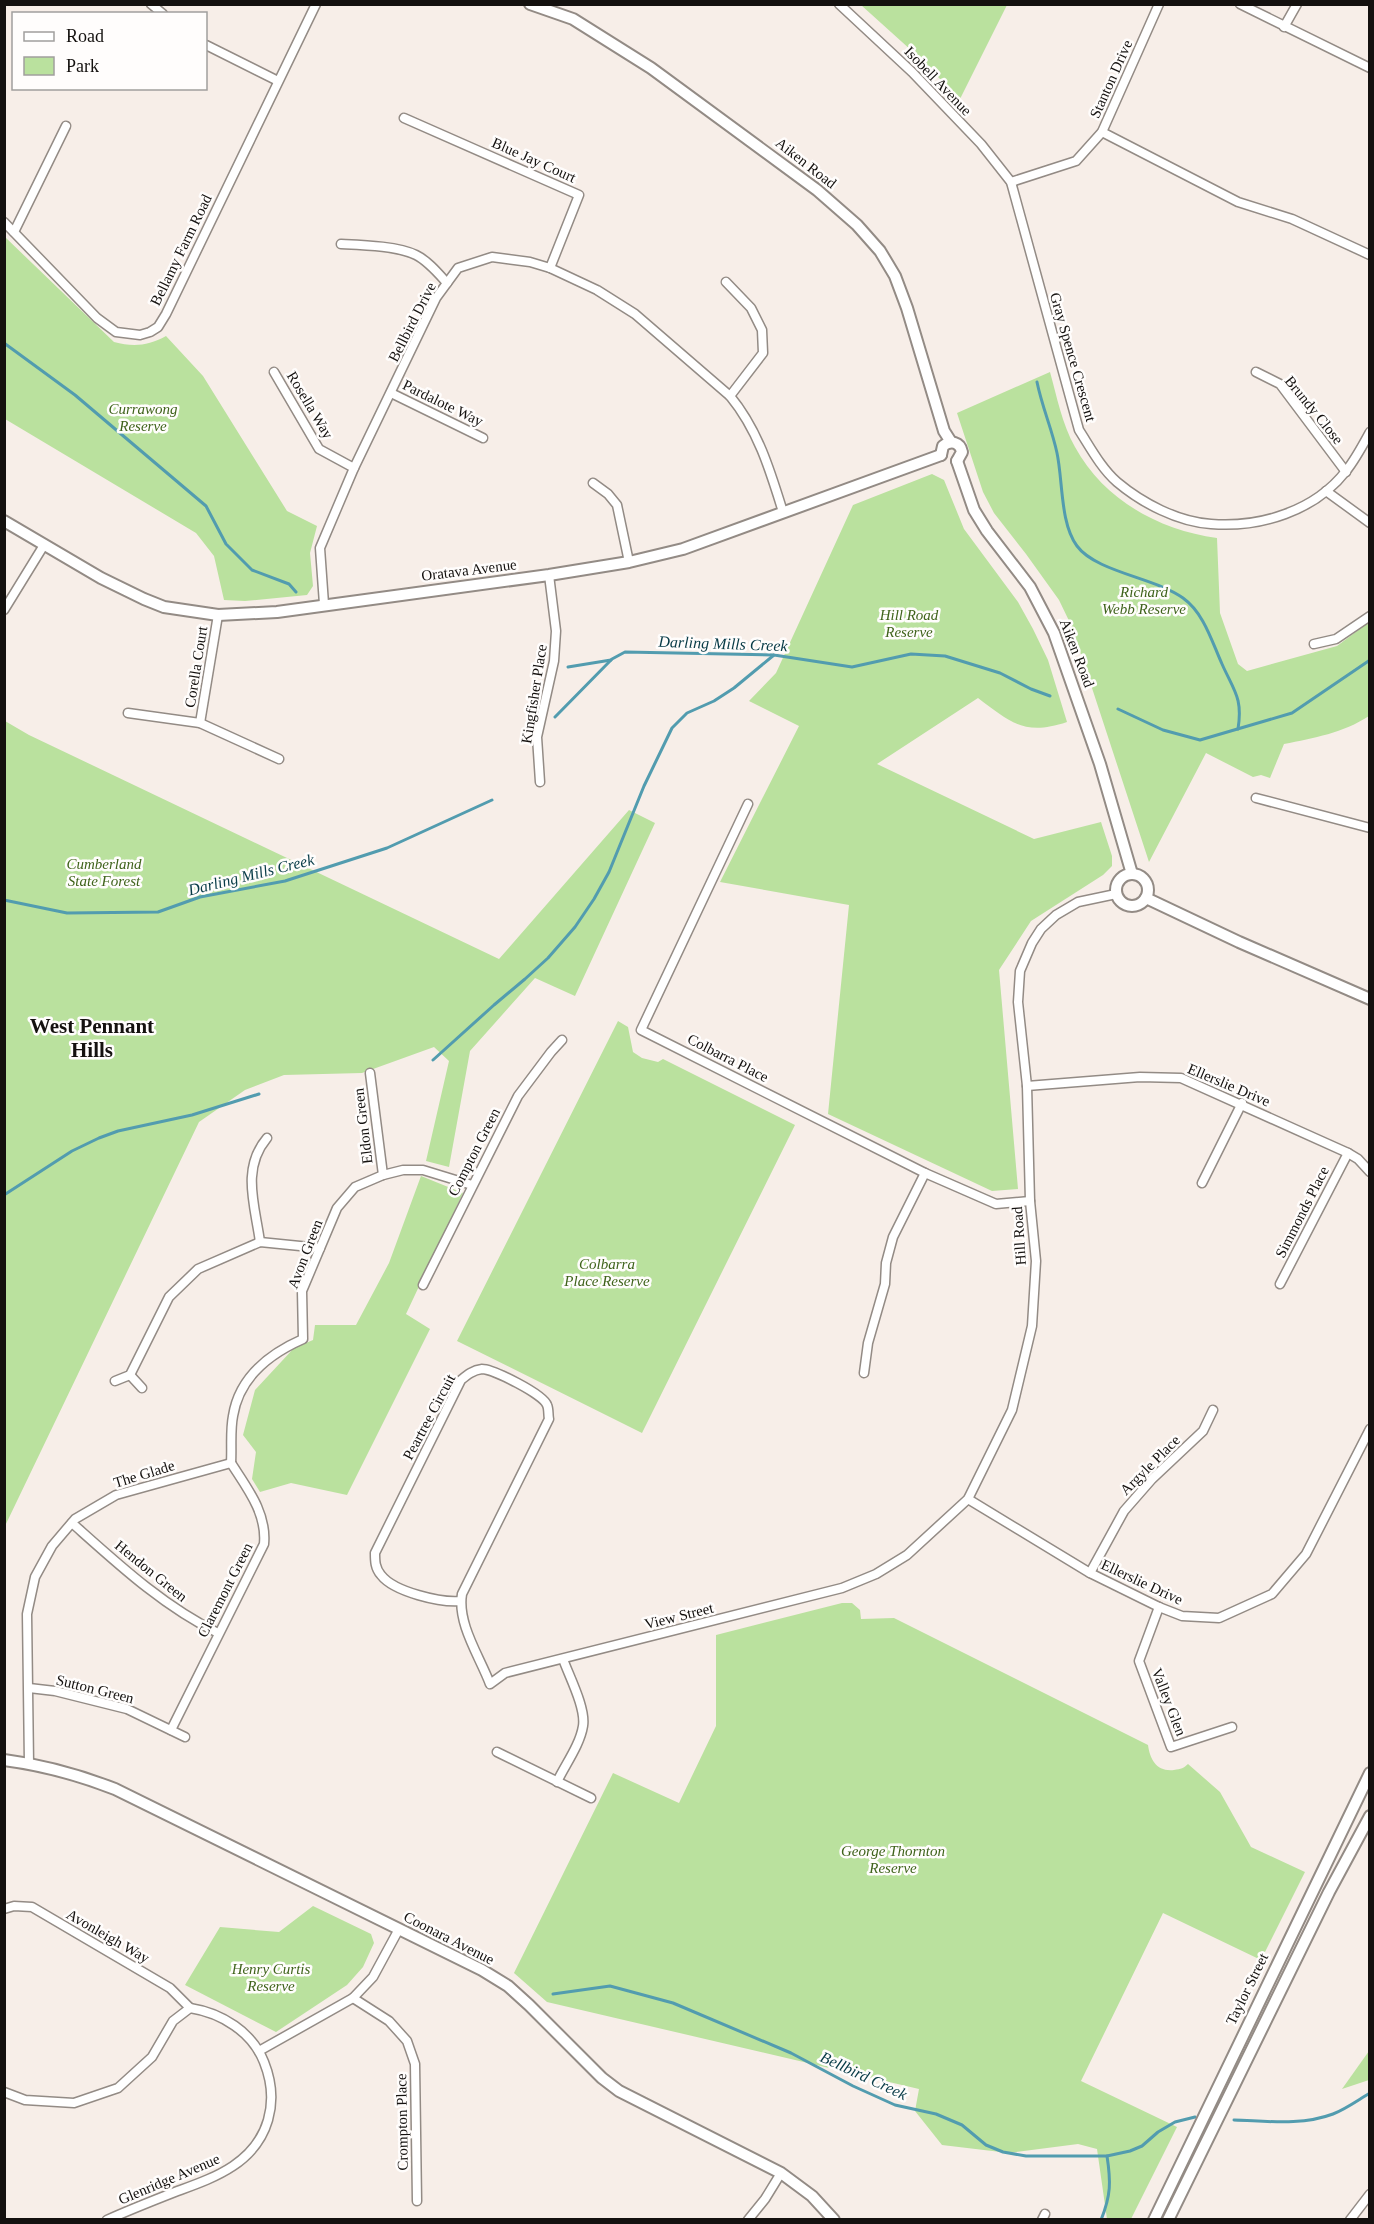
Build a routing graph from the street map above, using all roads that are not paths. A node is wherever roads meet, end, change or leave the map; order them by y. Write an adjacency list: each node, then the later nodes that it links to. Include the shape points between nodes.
1 (316, 4): 10 (street, Bellamy Farm Road)
2 (530, 4): 28 (street, Aiken Road, via 573,19 651,68 794,173 857,225 895,276)
3 (839, 4): 14 (street, Isobell Avenue, via 912,72 981,144)
4 (1159, 4): 13 (street, Stanton Drive)
5 (1240, 4): 7 (street)
6 (1297, 4): 7 (street)
7 (1284, 27): 9 (street)
8 (207, 46): 10 (street)
9 (1370, 68)
10 (278, 81): 16 (street, Bellamy Farm Road, via 166,314 150,332 116,332 97,318)
11 (404, 118): 19 (street, Blue Jay Court, via 579,195)
12 (66, 126): 16 (street)
13 (1102, 132): 14 (street, Stanton Drive, via 1076,161); 18 (street, via 1238,202 1292,219)
14 (1011, 182): 34 (street, Gray Spence Crescent, via 1079,430 1116,481 1175,516 1210,524 1278,518)
15 (4, 222): 16 (street, Bellamy Farm Road)
16 (14, 232)
17 (341, 244): 21 (street, via 415,254)
18 (1370, 255)
19 (550, 268): 21 (street, Bellbird Drive, via 492,257 458,267); 25 (street, Bellbird Drive, via 597,290 634,314)
20 (726, 282): 25 (street, via 751,308 762,330 763,353)
21 (447, 283): 24 (street, Bellbird Drive)
22 (274, 372): 31 (street, Rosella Way, via 319,449)
23 (1256, 372): 32 (street, Brundy Close, via 1280,384)
24 (391, 393): 27 (street, Pardalote Way); 31 (street, Bellbird Drive)
25 (730, 396): 35 (street, Bellbird Drive, via 755,432)
26 (1370, 432): 32 (street, Gray Spence Crescent)
27 (483, 438)
28 (951, 442): 29 (street, via 943,446); 30 (street, via 961,449)
29 (941, 455): 30 (street, via 947,462); 35 (street, Oratava Avenue)
30 (957, 461): 53 (street, Aiken Road, via 974,510 1030,587 1054,633 1100,764)
31 (354, 468): 41 (street, Bellbird Drive, via 320,548)
32 (1346, 472): 34 (street, Gray Spence Crescent)
33 (593, 483): 39 (street, via 617,505)
34 (1326, 491): 37 (street)
35 (783, 512): 39 (street, Oratava Avenue, via 666,554)
36 (4, 521): 38 (street, Oratava Avenue)
37 (1370, 523)
38 (44, 545): 42 (street); 43 (street, Oratava Avenue, via 144,599 164,607)
39 (629, 562): 40 (street, Oratava Avenue)
40 (549, 574): 41 (street, Oratava Avenue); 49 (street, Kingfisher Place, via 556,631 554,662 537,737)
41 (324, 604): 43 (street, Oratava Avenue, via 252,615)
42 (4, 610)
43 (218, 615): 47 (street, Corella Court)
44 (1370, 616): 45 (street, via 1336,639)
45 (1314, 645)
46 (128, 713): 47 (street, Corella Court)
47 (200, 723): 48 (street, Corella Court)
48 (279, 759)
49 (540, 782)
50 (1256, 798): 52 (street)
51 (748, 804): 64 (street, Colbarra Place, via 641,1030)
52 (1370, 828)
53 (1132, 874): 54 (street, via 1118,882); 55 (street, via 1146,883)
54 (1116, 894): 55 (street, via 1128,906 1140,905); 59 (street, Hill Road, via 1078,902 1056,915 1041,929 1026,955 1018,988)
55 (1146, 898): 56 (street)
56 (1370, 999)
57 (562, 1040): 67 (street, Compton Green, via 518,1096)
58 (370, 1073): 65 (street, Eldon Green)
59 (1027, 1086): 60 (street, Ellerslie Drive, via 1140,1077 1181,1078); 68 (street, Hill Road)
60 (1242, 1103): 62 (street, Ellerslie Drive); 66 (street)
61 (267, 1138): 69 (street, via 258,1148 250,1169)
62 (1348, 1152): 63 (street, Ellerslie Drive); 71 (street, Simmonds Place)
63 (1370, 1172)
64 (925, 1173): 68 (street, Colbarra Place, via 996,1204); 73 (street, via 893,1237)
65 (383, 1175): 67 (street, Avon Green, via 423,1170); 70 (street, Avon Green, via 356,1187 337,1208)
66 (1202, 1183)
67 (472, 1185): 72 (street, Compton Green)
68 (1030, 1202): 80 (street, Hill Road, via 1036,1261 1032,1326 1012,1410)
69 (260, 1242): 70 (street); 74 (street, via 198,1269 169,1297)
70 (320, 1248): 79 (street, Avon Green, via 302,1291 303,1339 267,1359 244,1384 233,1415)
71 (1280, 1284)
72 (423, 1285)
73 (864, 1373)
74 (130, 1375): 75 (street); 76 (street)
75 (115, 1381)
76 (142, 1388)
77 (1213, 1410): 82 (street, Argyle Place, via 1203,1431 1124,1511)
78 (1370, 1429): 85 (street, Ellerslie Drive, via 1306,1554 1272,1594 1219,1618 1182,1616)
79 (231, 1463): 81 (street, The Glade, via 116,1495); 86 (street, Claremont Green, via 260,1511 265,1531 264,1544)
80 (968, 1499): 82 (street, Ellerslie Drive); 83 (street, Hill Road, via 907,1555)
81 (72, 1523): 86 (street, Hendon Green, via 159,1597); 88 (street, The Glade, via 52,1546 34,1577 27,1614)
82 (1090, 1573): 85 (street, Ellerslie Drive)
83 (876, 1574): 87 (street, View Street, via 822,1594)
84 (461, 1601): 84 (street, Peartree Circuit, via 549,1419 548,1406 542,1398 486,1369 476,1370 461,1380 375,1553 375,1566 391,1585 447,1603); 87 (street, View Street, via 471,1641 490,1684 505,1673)
85 (1159, 1607): 89 (street, Valley Glen, via 1139,1661 1171,1747)
86 (218, 1633): 90 (street, Claremont Green)
87 (563, 1659): 96 (street, via 584,1725)
88 (29, 1688): 90 (street, Sutton Green, via 118,1706); 94 (street, The Glade)
89 (1232, 1727)
90 (171, 1730): 91 (street, Sutton Green)
91 (185, 1737)
92 (497, 1752): 96 (street)
93 (4, 1760): 94 (street, Coonara Avenue)
94 (29, 1764): 100 (street, Coonara Avenue, via 115,1789)
95 (1370, 1773): 111 (street, Taylor Street)
96 (557, 1782): 97 (street)
97 (591, 1798)
98 (1370, 1816): 112 (street, Taylor Street)
99 (4, 1909): 102 (street, Avonleigh Way, via 32,1907 170,1988)
100 (399, 1929): 101 (street, via 373,1977); 105 (street, Coonara Avenue, via 508,1986 619,2091)
101 (352, 1998): 103 (street); 107 (street, Crompton Place, via 389,2020 407,2041 415,2064)
102 (190, 2008): 103 (street, Glenridge Avenue, via 231,2023); 104 (street, via 173,2021 152,2057 118,2088 74,2103 25,2100)
103 (260, 2051): 108 (street, Glenridge Avenue, via 272,2090 271,2111 264,2132 250,2152 217,2175)
104 (4, 2092)
105 (782, 2174): 109 (street); 110 (street, Coonara Avenue, via 812,2196)
106 (1370, 2194): 113 (street)
107 (417, 2201)
108 (107, 2220)
109 (748, 2220)
110 (834, 2220)
111 (1154, 2220)
112 (1168, 2220)
113 (1350, 2220)

